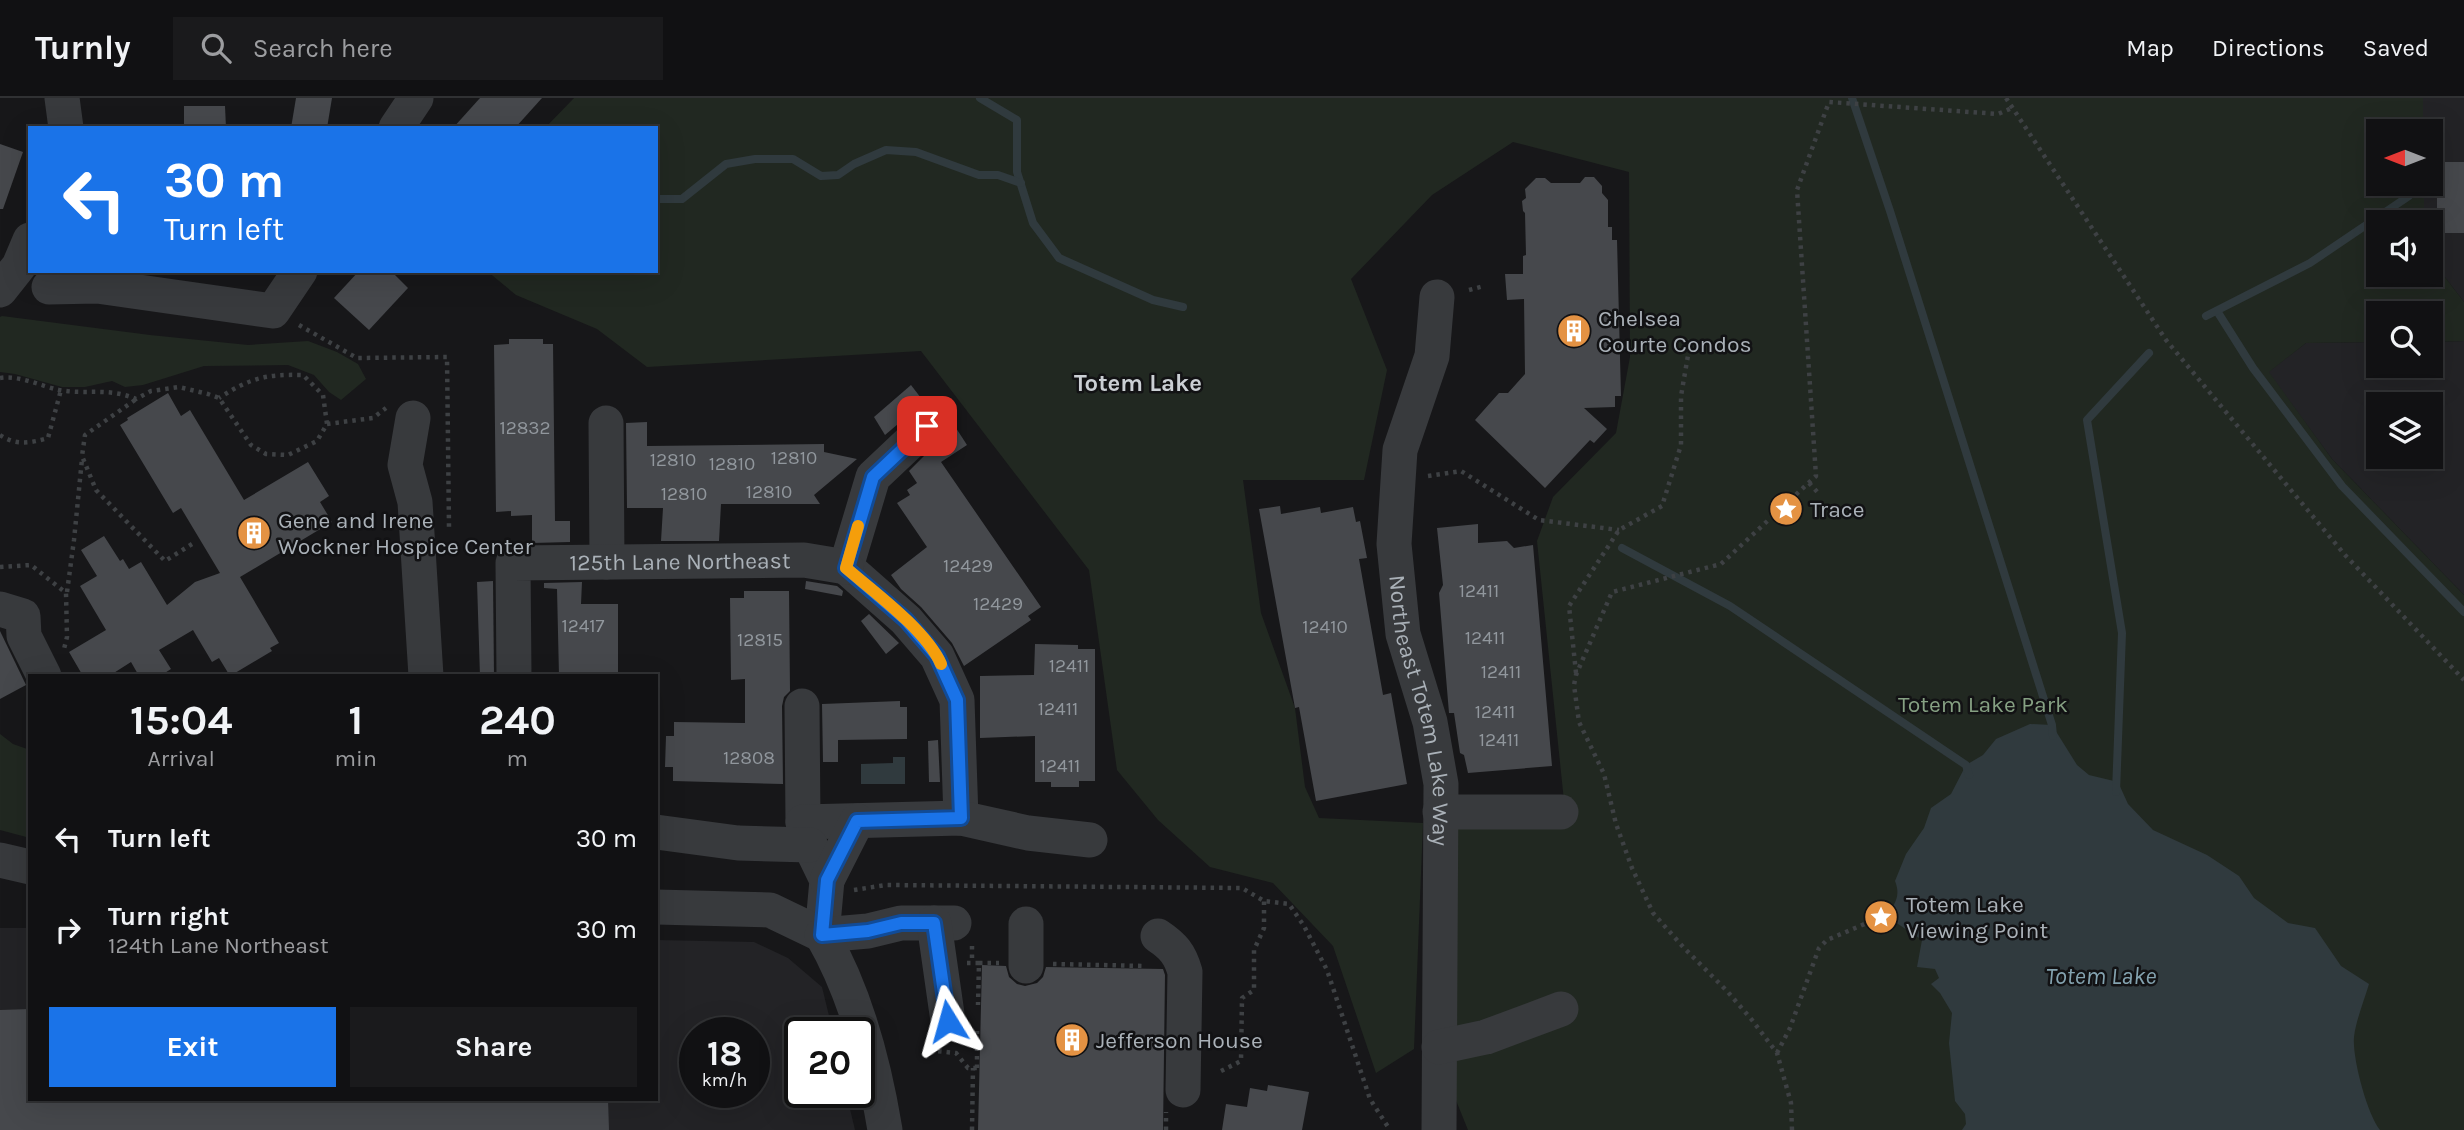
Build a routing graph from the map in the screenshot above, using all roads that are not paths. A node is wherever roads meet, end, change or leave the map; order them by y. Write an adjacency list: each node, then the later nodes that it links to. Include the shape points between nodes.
1 (62, 98): 3 (street)
2 (416, 98): 4 (street)
3 (66, 126)
4 (397, 126)
5 (28, 245): 9 (street, via 19,266)
6 (299, 273): 7 (street, via 273,311)
7 (99, 279): 8 (street)
8 (49, 287)
9 (0, 290)
10 (1453, 294): 21 (street, Northeast Totem Lake Way, via 1400,450 1394,544 1403,634 1430,722 1441,784)
11 (413, 418): 18 (street, via 405,464 415,502)
12 (606, 423): 14 (street)
13 (927, 426): 15 (street, via 873,477)
14 (607, 562): 15 (street, 125th Lane Northeast, via 804,560); 19 (street, 125th Lane Northeast, via 513,563)
15 (846, 568): 23 (street, via 906,620 937,656 957,700)
16 (0, 609): 17 (street, via 23,616 24,636)
17 (43, 674)
18 (426, 674)
19 (514, 674)
20 (802, 706): 26 (street)
21 (1440, 812): 22 (street); 38 (street, Northeast Totem Lake Way)
22 (1561, 812)
23 (961, 818): 24 (street); 27 (street, via 1028,833)
24 (857, 821): 26 (street); 30 (street)
25 (658, 832): 26 (street, via 727,842)
26 (807, 834): 30 (street)
27 (1090, 840)
28 (0, 860): 29 (street)
29 (28, 867)
30 (838, 885): 33 (street)
31 (658, 907): 33 (street, via 770,910)
32 (1026, 924): 35 (street)
33 (822, 935): 37 (street, via 901,923 944,923); 40 (street, via 853,1000)
34 (1155, 951): 39 (street, via 1172,945 1185,972 1175,1011)
35 (1026, 965)
36 (1561, 1009): 38 (street, via 1486,1037)
37 (948, 1021)
38 (1439, 1047): 41 (street, Northeast Totem Lake Way)
39 (1175, 1097)
40 (885, 1130)
41 (1439, 1130)

